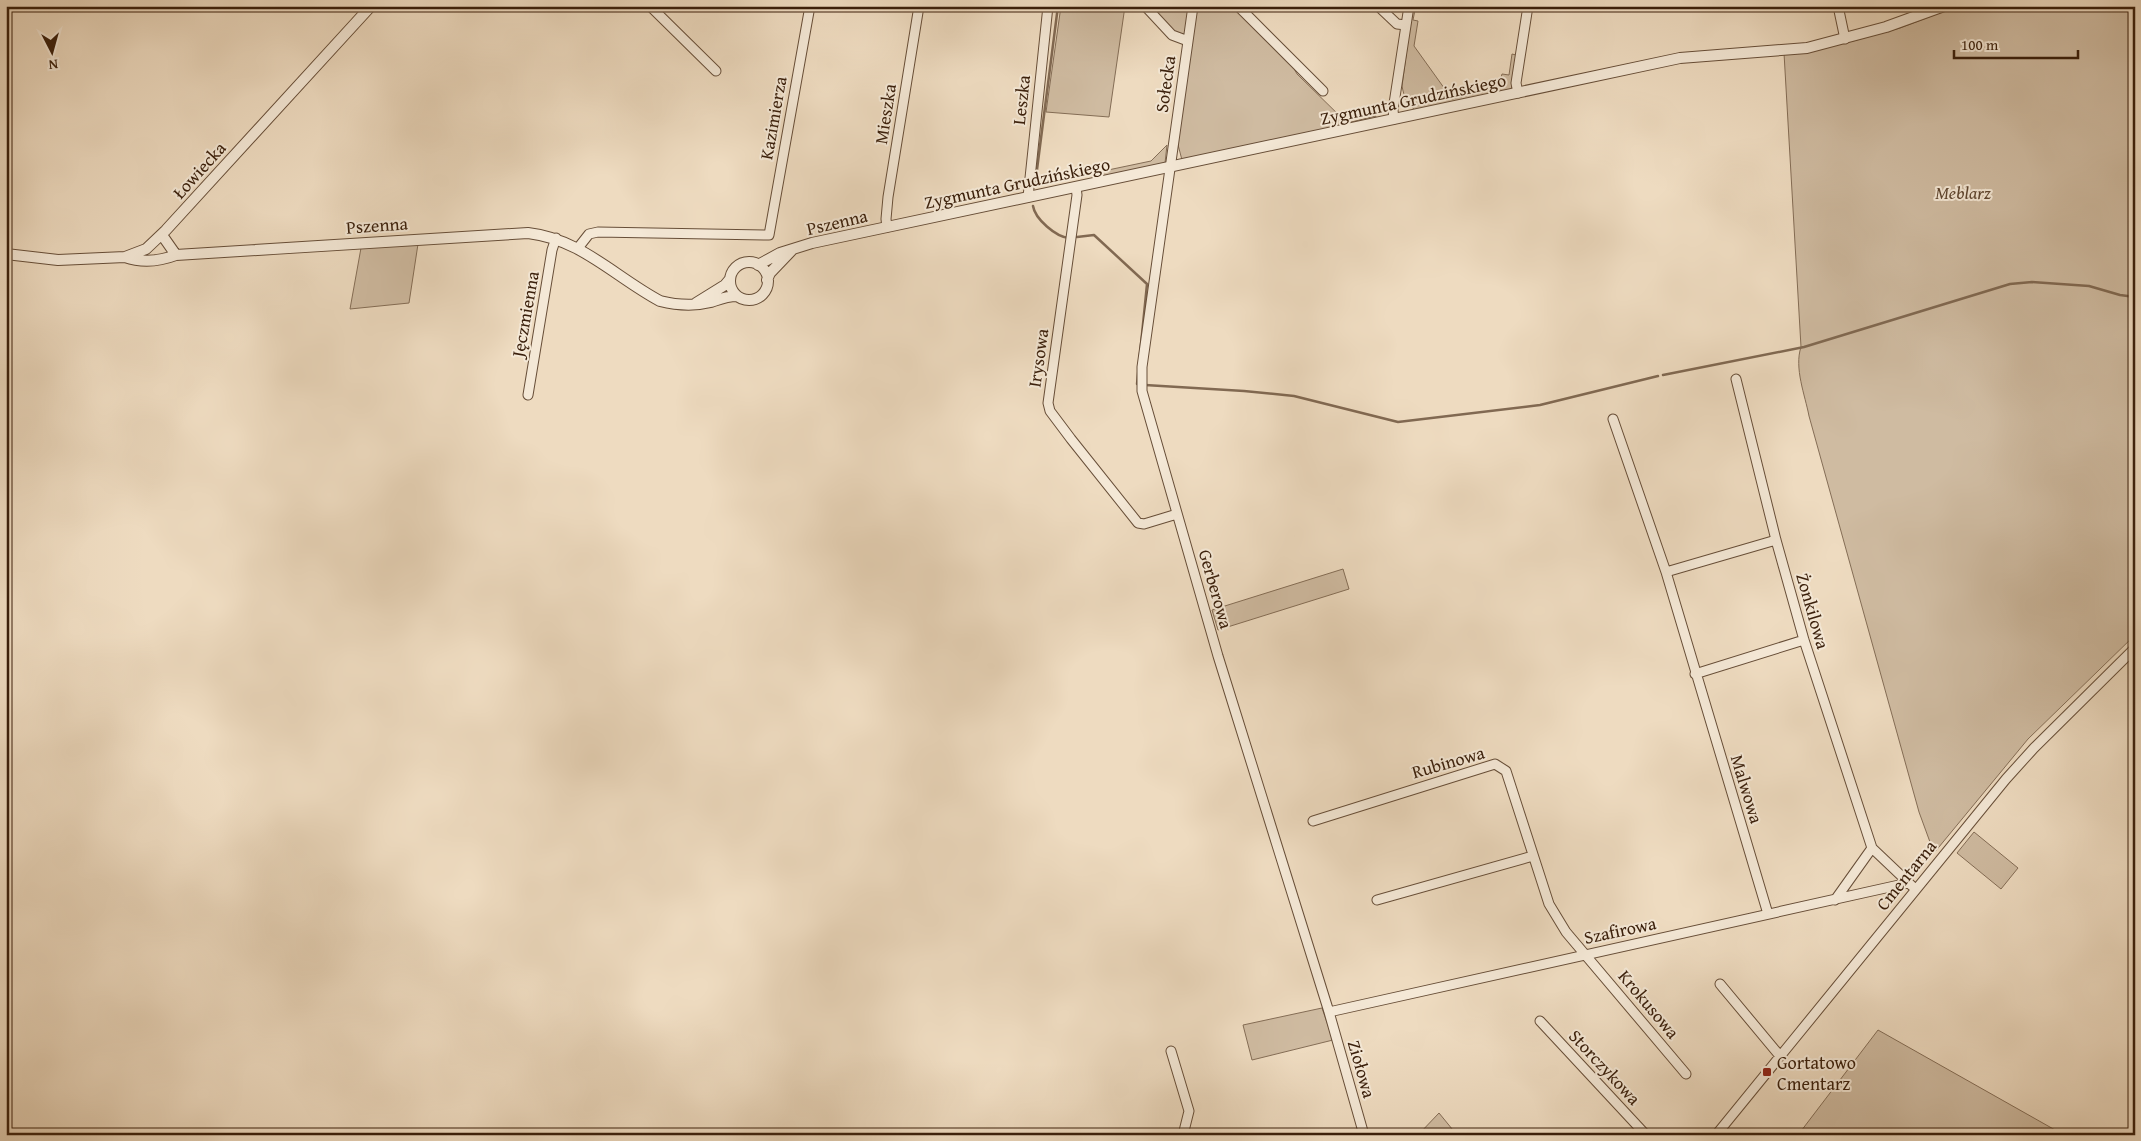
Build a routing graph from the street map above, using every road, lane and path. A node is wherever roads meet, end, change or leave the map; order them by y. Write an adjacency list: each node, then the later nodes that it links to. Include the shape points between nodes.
1 (370, 6): 25 (street, Łowiecka)
2 (650, 6): 17 (street)
3 (810, 6): 28 (street, Kazimierza, via 769,235 598,232 589,234)
4 (918, 6): 24 (street, Mieszka, via 888,197)
5 (1048, 6): 23 (street, Leszka)
6 (1145, 6): 16 (street, via 1172,35)
7 (1193, 6): 16 (street, Sołecka)
8 (1238, 6): 18 (street)
9 (1378, 6): 14 (street, via 1397,24)
10 (1409, 6): 14 (street)
11 (1528, 6): 19 (street, via 1516,82)
12 (1838, 6): 15 (street)
13 (1944, 6): 15 (street, Zygmunta Grudzińskiego)
14 (1406, 26): 20 (street)
15 (1845, 39): 19 (street, Zygmunta Grudzińskiego, via 1789,50 1680,58)
16 (1188, 42): 21 (street, Sołecka)
17 (716, 72)
18 (1323, 90)
19 (1518, 93): 20 (street, Zygmunta Grudzińskiego)
20 (1394, 119): 21 (street, Zygmunta Grudzińskiego)
21 (1170, 167): 22 (street, Zygmunta Grudzińskiego); 41 (street, Gerberowa, via 1141,380)
22 (1076, 187): 23 (street, Zygmunta Grudzińskiego); 41 (street, Irysowa, via 1072,238 1048,403 1050,411 1134,520 1144,524)
23 (1028, 197): 24 (street, Zygmunta Grudzińskiego)
24 (887, 228): 29 (street, Pszenna)
25 (162, 235): 27 (street, Łowiecka); 32 (street)
26 (556, 238): 28 (street, Pszenna); 32 (street, Pszenna, via 507,233); 39 (street, Jęczmienna)
27 (153, 244): 31 (street, Łowiecka); 32 (street, via 161,255)
28 (578, 248): 37 (street, Pszenna, via 660,301)
29 (793, 249): 33 (street, Pszenna); 35 (street, Pszenna)
30 (6, 254): 31 (street, Łowiecka, via 58,260)
31 (126, 257): 32 (street, Pszenna, via 136,261)
32 (171, 257)
33 (758, 265): 34 (street, Pszenna, via 740,264); 35 (street, via 765,271)
34 (730, 280): 36 (street); 37 (street, Pszenna)
35 (767, 280): 36 (street, Pszenna, via 765,290 757,298 747,300)
36 (738, 296): 37 (street, Pszenna)
37 (695, 304)
38 (1736, 379): 42 (street, Żonkilowa)
39 (528, 395)
40 (1612, 419): 43 (street, Malwowa)
41 (1177, 514): 57 (street, Gerberowa)
42 (1776, 540): 43 (street); 44 (street, Żonkilowa)
43 (1666, 572): 46 (street, Malwowa)
44 (1804, 640): 46 (street); 48 (street, Żonkilowa)
45 (2135, 648): 51 (street, Cmentarna, via 2034,748)
46 (1694, 674): 54 (street, Malwowa)
47 (1313, 821): 49 (street, Rubinowa, via 1495,764 1506,771)
48 (1872, 848): 50 (street, Żonkilowa); 53 (street)
49 (1533, 856): 52 (street); 55 (street, Rubinowa, via 1549,904 1566,932)
50 (1908, 883): 51 (street); 53 (street, Szafirowa)
51 (1916, 889): 60 (street, Cmentarna)
52 (1377, 900)
53 (1835, 900): 54 (street, Szafirowa)
54 (1768, 914): 55 (street, Szafirowa)
55 (1587, 954): 57 (street, Szafirowa); 61 (street, Krokusowa)
56 (1720, 984): 60 (street)
57 (1329, 1012): 65 (street, Ziołowa)
58 (1540, 1021): 66 (street, Storczykowa)
59 (1171, 1051): 64 (street, via 1189,1111)
60 (1780, 1056): 67 (street, Cmentarna)
61 (1686, 1074)
62 (1132, 1135): 63 (street)
63 (1154, 1135)
64 (1182, 1135)
65 (1364, 1135)
66 (1646, 1135)
67 (1716, 1135)

